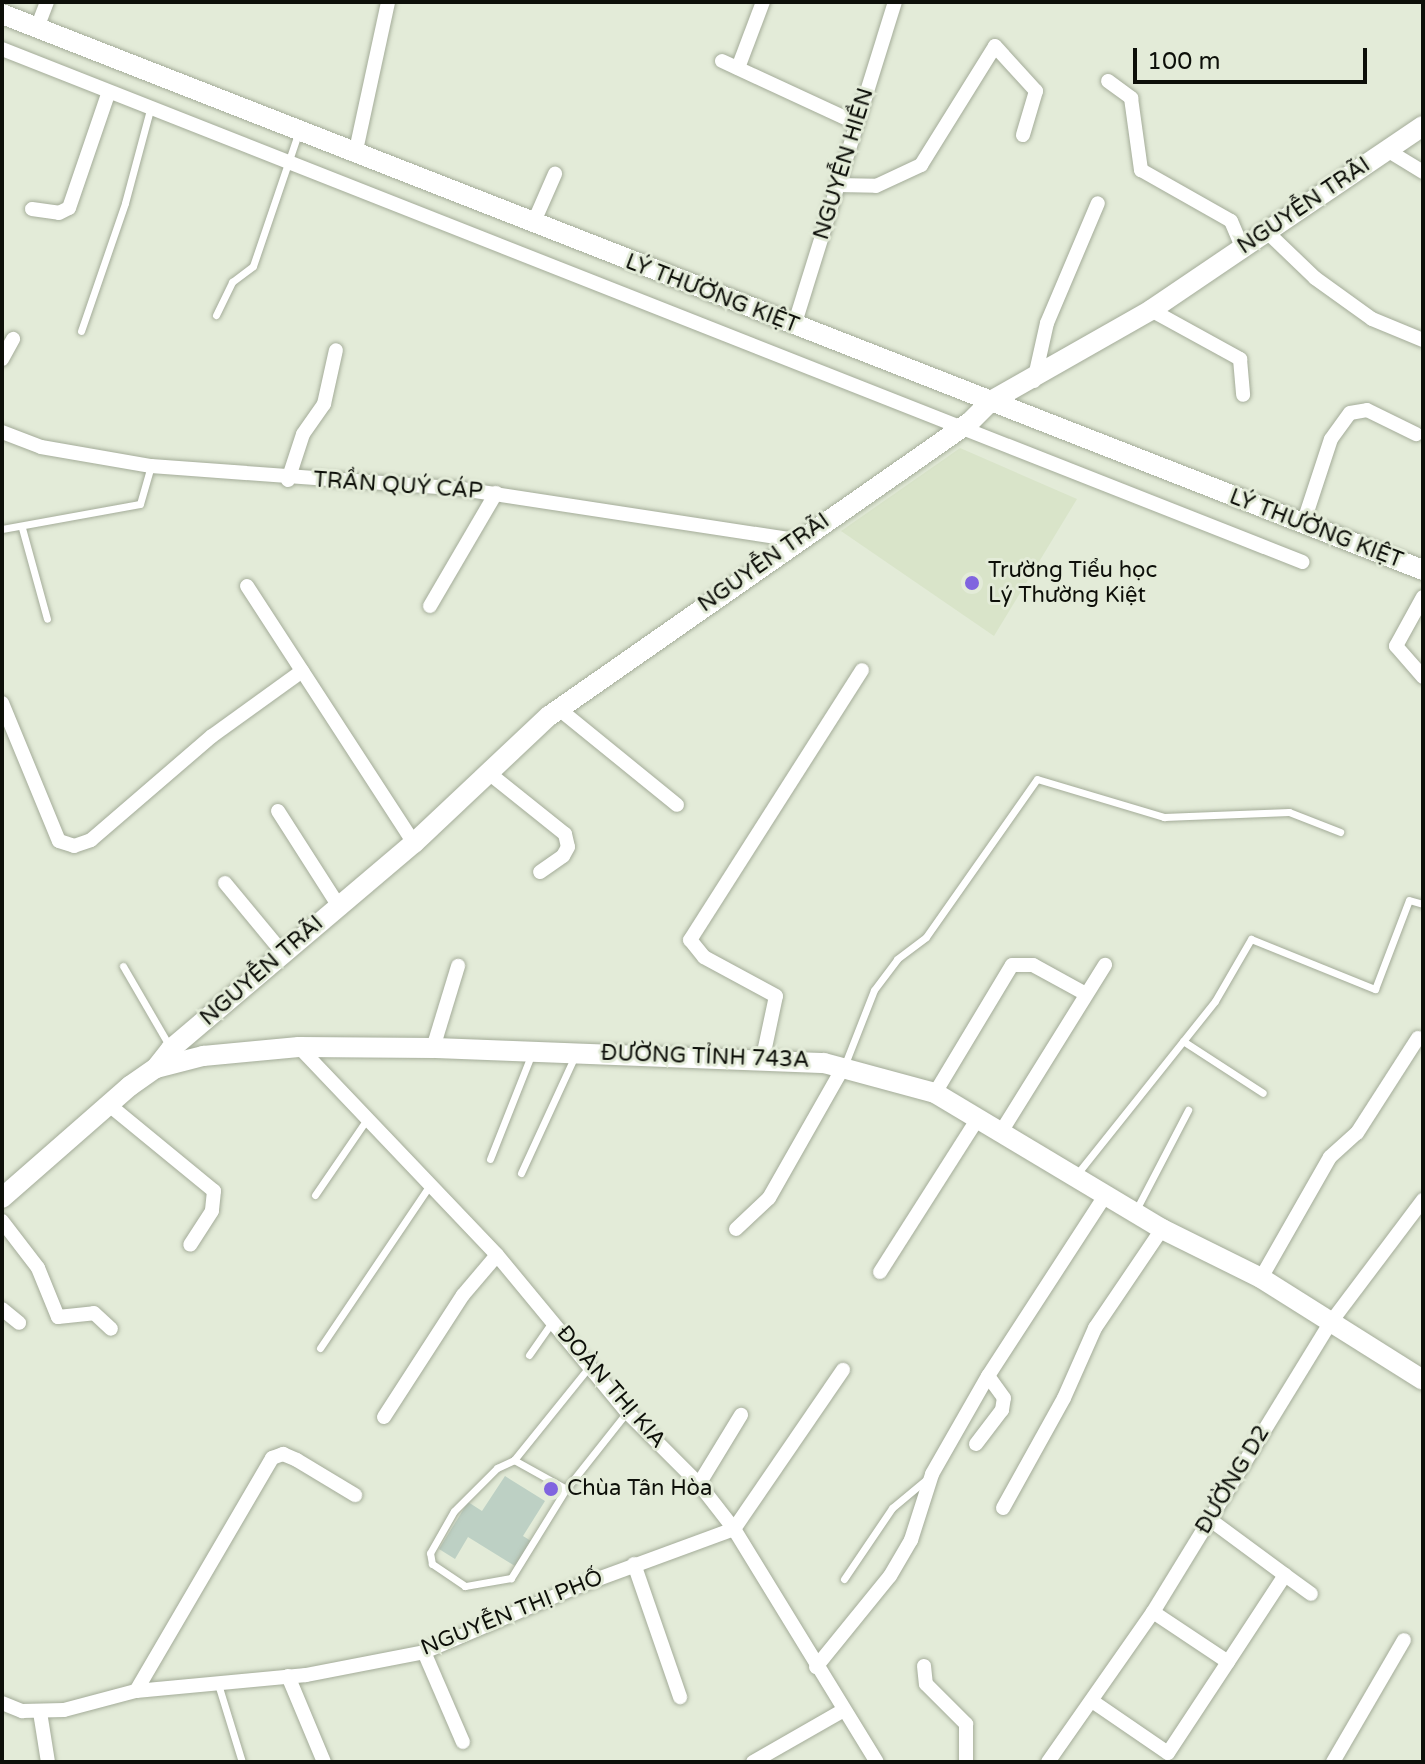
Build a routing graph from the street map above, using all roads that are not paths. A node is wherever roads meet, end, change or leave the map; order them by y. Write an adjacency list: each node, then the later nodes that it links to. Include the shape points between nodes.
1 (47, 2): 6 (street)
2 (388, 2): 18 (street)
3 (763, 2): 9 (street)
4 (895, 2): 13 (street, NGUYỄN HIỀN)
5 (2, 14): 6 (main road, LÝ THƯỜNG KIỆT)
6 (37, 28): 15 (main road, LÝ THƯỜNG KIỆT)
7 (2, 49): 11 (street)
8 (722, 61): 9 (street)
9 (738, 68): 13 (street)
10 (1108, 81): 27 (street, via 1131,98 1141,170 1231,221)
11 (108, 94): 12 (street); 24 (street, via 69,208 59,213)
12 (150, 110): 19 (street); 31 (lane)
13 (856, 123): 22 (street, NGUYỄN HIỀN)
14 (1423, 126): 17 (main road, NGUYỄN TRÃI)
15 (299, 132): 18 (main road, LÝ THƯỜNG KIỆT); 19 (lane)
16 (1023, 135): 22 (street, via 1036,91 995,46 921,165 876,186)
17 (1387, 150): 20 (street); 26 (main road, NGUYỄN TRÃI)
18 (355, 155): 25 (main road, LÝ THƯỜNG KIỆT)
19 (288, 164): 29 (lane, via 253,266 232,282); 39 (street)
20 (1423, 172)
21 (555, 174): 25 (street)
22 (837, 185): 30 (street, NGUYỄN HIỀN)
23 (1098, 203): 36 (street, via 1047,323)
24 (32, 209)
25 (533, 224): 30 (main road, LÝ THƯỜNG KIỆT)
26 (1266, 231): 27 (main road, NGUYỄN TRÃI); 33 (street, via 1315,278 1372,319)
27 (1242, 247): 28 (main road, NGUYỄN TRÃI)
28 (1151, 310): 36 (main road, NGUYỄN TRÃI); 37 (street, via 1240,359)
29 (216, 315)
30 (794, 326): 38 (main road, LÝ THƯỜNG KIỆT)
31 (81, 331)
32 (13, 339): 35 (street)
33 (1423, 340)
34 (336, 350): 43 (street, via 324,404 303,434)
35 (2, 359)
36 (1034, 381): 38 (main road, NGUYỄN TRÃI)
37 (1243, 395)
38 (991, 401): 39 (main road, NGUYỄN TRÃI); 45 (main road, LÝ THƯỜNG KIỆT)
39 (960, 429): 48 (main road, NGUYỄN TRÃI); 49 (street)
40 (2, 432): 42 (street, TRẦN QUÝ CÁP, via 41,447)
41 (1416, 434): 45 (street, via 1362,408 1350,413 1331,439)
42 (151, 466): 43 (street, TRẦN QUÝ CÁP); 46 (lane, via 140,504)
43 (288, 480): 44 (street, TRẦN QUÝ CÁP)
44 (496, 493): 48 (street, TRẦN QUÝ CÁP); 53 (street)
45 (1303, 524): 50 (main road, LÝ THƯỜNG KIỆT)
46 (22, 528): 47 (lane); 54 (lane)
47 (2, 529)
48 (795, 540): 58 (main road, NGUYỄN TRÃI)
49 (1302, 562)
50 (1423, 570)
51 (247, 586): 56 (street)
52 (1423, 597): 57 (street, via 1396,646)
53 (430, 606)
54 (47, 619)
55 (862, 670): 81 (street, via 690,940 704,957 776,996)
56 (302, 671): 59 (street, via 212,736 91,840 74,846 59,841); 64 (street)
57 (1423, 677)
58 (559, 709): 60 (main road, NGUYỄN TRÃI); 61 (street)
59 (3, 713)
60 (490, 774): 64 (main road, NGUYỄN TRÃI); 65 (street, via 565,834 563,856)
61 (677, 805)
62 (278, 811): 68 (street)
63 (1340, 832): 82 (lane, via 1289,812 1164,817 1037,779 926,937 897,959 874,990)
64 (414, 843): 68 (main road, NGUYỄN TRÃI)
65 (540, 872)
66 (225, 883): 69 (street)
67 (1423, 904): 75 (lane, via 1409,900 1375,989 1251,939 1215,1001)
68 (338, 905): 69 (main road, NGUYỄN TRÃI)
69 (283, 953): 78 (main road, NGUYỄN TRÃI)
70 (1105, 965): 73 (street)
71 (123, 966): 78 (lane)
72 (458, 966): 77 (street)
73 (1086, 994): 84 (street, via 1033,965 1012,965); 90 (street)
74 (1420, 1040): 106 (street, via 1357,1133 1330,1157)
75 (1183, 1041): 85 (lane); 93 (lane)
76 (299, 1047): 77 (main road, ĐƯỜNG TỈNH 743A); 83 (main road, ĐƯỜNG TỈNH 743A, via 233,1052); 89 (street, ĐOÀN THỊ KIA)
77 (433, 1048): 79 (main road, ĐƯỜNG TỈNH 743A)
78 (171, 1049): 83 (main road, NGUYỄN TRÃI)
79 (533, 1051): 80 (main road, ĐƯỜNG TỈNH 743A); 91 (lane)
80 (577, 1052): 81 (main road, ĐƯỜNG TỈNH 743A); 92 (lane)
81 (763, 1057): 82 (main road, ĐƯỜNG TỈNH 743A)
82 (844, 1066): 84 (main road, ĐƯỜNG TỈNH 743A); 101 (street, via 769,1198)
83 (156, 1068): 86 (main road, ĐƯỜNG TỈNH 743A)
84 (935, 1093): 88 (main road, ĐƯỜNG TỈNH 743A)
85 (1263, 1093)
86 (108, 1104): 97 (main road, ĐƯỜNG TỈNH 743A); 103 (street, via 214,1191 212,1211)
87 (1188, 1110): 99 (lane)
88 (978, 1118): 90 (main road, ĐƯỜNG TỈNH 743A); 105 (street)
89 (365, 1122): 94 (street, ĐOÀN THỊ KIA); 96 (lane)
90 (1001, 1132): 93 (main road, ĐƯỜNG TỈNH 743A)
91 (490, 1159)
92 (521, 1173)
93 (1076, 1175): 95 (main road, ĐƯỜNG TỈNH 743A)
94 (428, 1188): 104 (street, ĐOÀN THỊ KIA); 112 (lane)
95 (1107, 1193): 99 (main road, ĐƯỜNG TỈNH 743A); 116 (street)
96 (315, 1195)
97 (2, 1198)
98 (1423, 1200): 109 (street, ĐƯỜNG D2)
99 (1135, 1212): 102 (main road, ĐƯỜNG TỈNH 743A)
100 (2, 1221): 111 (street, via 38,1268 58,1317 94,1313)
101 (736, 1229)
102 (1162, 1229): 106 (main road, ĐƯỜNG TỈNH 743A); 127 (street, via 1095,1328 1064,1398)
103 (190, 1245)
104 (497, 1255): 108 (street, ĐOÀN THỊ KIA); 120 (street, via 463,1295)
105 (880, 1272)
106 (1261, 1278): 109 (main road, ĐƯỜNG TỈNH 743A)
107 (2, 1309): 110 (street)
108 (553, 1321): 113 (lane); 114 (street, ĐOÀN THỊ KIA)
109 (1331, 1322): 117 (main road, ĐƯỜNG TỈNH 743A); 128 (street, ĐƯỜNG D2)
110 (19, 1323)
111 (111, 1329)
112 (320, 1348)
113 (529, 1355)
114 (589, 1367): 118 (street, ĐOÀN THỊ KIA); 122 (lane)
115 (843, 1370): 129 (street)
116 (988, 1376): 121 (street, via 1004,1398 1002,1410); 123 (street)
117 (1423, 1380)
118 (627, 1412): 124 (street, ĐOÀN THỊ KIA); 125 (lane)
119 (741, 1415): 124 (street)
120 (384, 1417)
121 (976, 1444)
122 (514, 1460): 125 (lane); 125 (lane, via 469,1492 435,1543 432,1564 454,1582 481,1585 511,1578)
123 (932, 1474): 132 (lane, via 892,1508); 139 (street, via 911,1540 890,1576)
124 (699, 1484): 129 (street, ĐOÀN THỊ KIA)
125 (566, 1489)
126 (355, 1495): 142 (street, via 297,1460 283,1454 272,1458)
127 (1003, 1508)
128 (1209, 1519): 131 (street); 134 (street, ĐƯỜNG D2)
129 (734, 1529): 130 (street, NGUYỄN THỊ PHỐ); 139 (street, ĐOÀN THỊ KIA)
130 (634, 1564): 136 (street, NGUYỄN THỊ PHỐ); 143 (street)
131 (1285, 1575): 133 (street); 137 (street)
132 (844, 1579)
133 (1311, 1594)
134 (1153, 1612): 137 (street); 144 (street, ĐƯỜNG D2)
135 (1404, 1640): 157 (street)
136 (424, 1652): 140 (street, NGUYỄN THỊ PHỐ); 148 (street)
137 (1228, 1662): 149 (street)
138 (924, 1666): 155 (street, via 926,1684 966,1724)
139 (816, 1667): 146 (street, ĐOÀN THỊ KIA)
140 (288, 1676): 141 (street, NGUYỄN THỊ PHỐ); 152 (street)
141 (218, 1682): 142 (street, NGUYỄN THỊ PHỐ); 151 (lane)
142 (136, 1691): 147 (street, NGUYỄN THỊ PHỐ)
143 (680, 1697)
144 (1092, 1701): 149 (street); 156 (street, ĐƯỜNG D2)
145 (2, 1703): 147 (street, NGUYỄN THỊ PHỐ)
146 (842, 1711): 153 (street); 154 (street, ĐOÀN THỊ KIA)
147 (40, 1712): 150 (street)
148 (463, 1742)
149 (1174, 1758)
150 (48, 1762)
151 (242, 1762)
152 (324, 1762)
153 (753, 1762)
154 (877, 1762)
155 (966, 1762)
156 (1048, 1762)
157 (1333, 1762)

